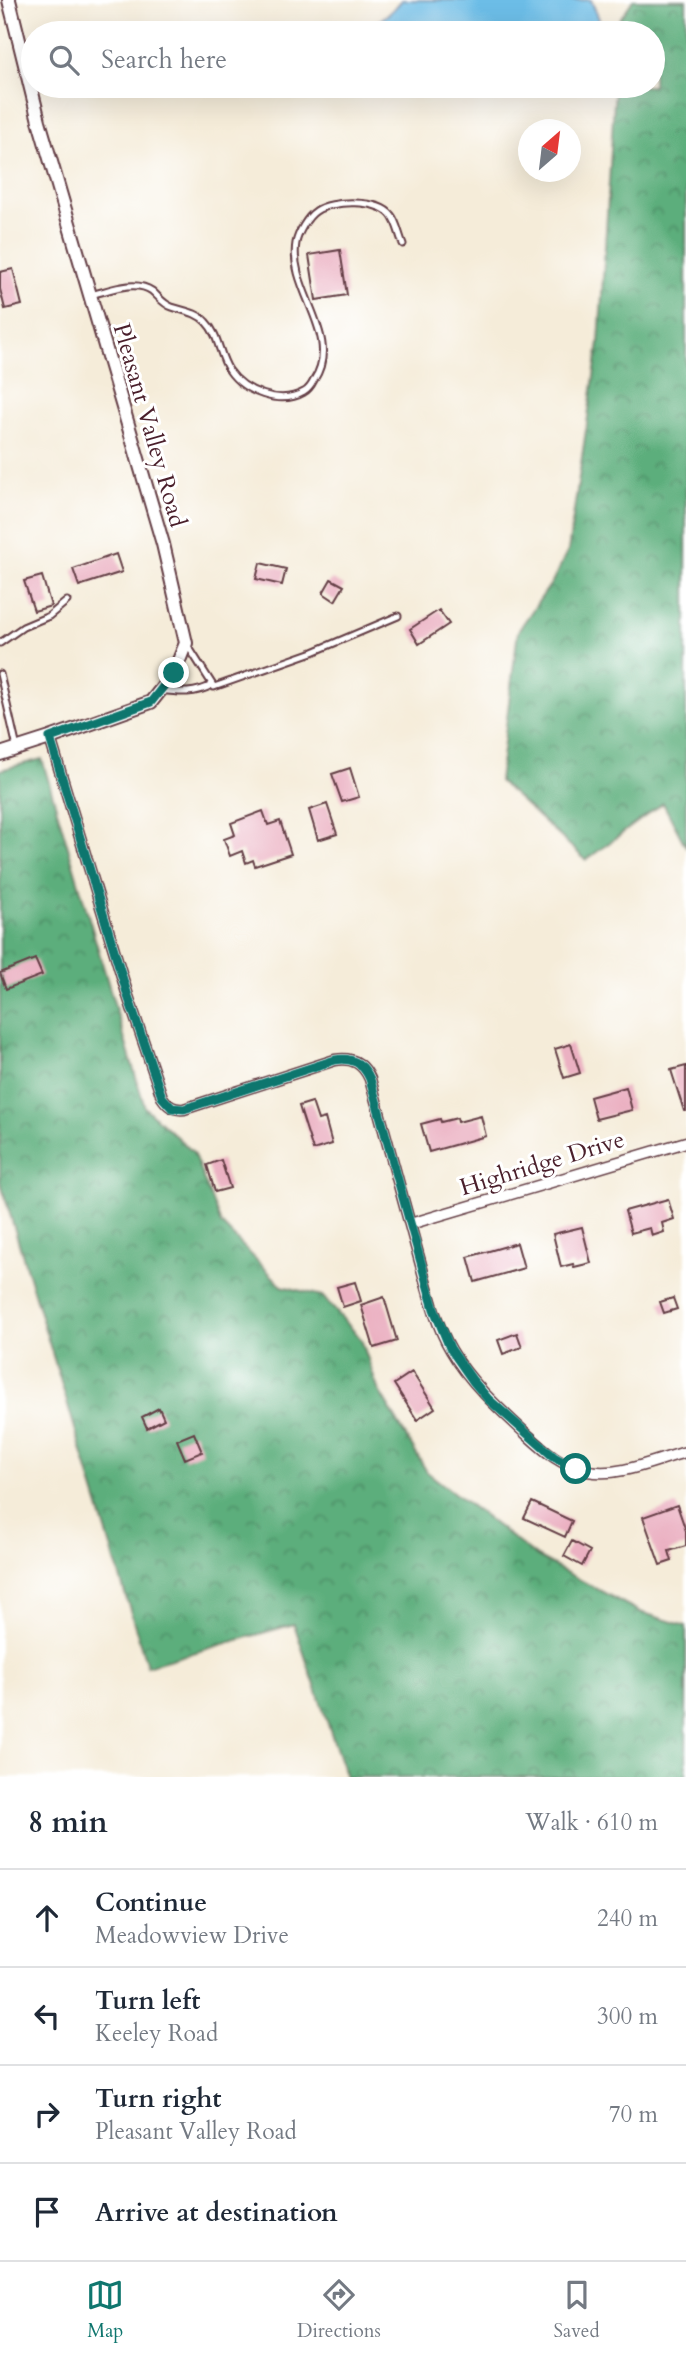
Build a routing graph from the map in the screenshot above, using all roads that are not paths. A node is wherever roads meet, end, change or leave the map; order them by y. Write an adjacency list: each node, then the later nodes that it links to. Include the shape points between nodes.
1 (9, 0): 2 (street, Pleasant Valley Road)
2 (21, 48)
3 (33, 98): 5 (street, Pleasant Valley Road)
4 (403, 244): 5 (lane, via 390,214 370,202 316,211 299,233 298,276 322,341 323,359 306,392 286,398 265,396 242,383 229,370 206,321 171,307 150,290 138,285)
5 (90, 295): 9 (street, Pleasant Valley Road, via 163,544)
6 (67, 601): 8 (lane)
7 (398, 616): 11 (lane, via 313,652)
8 (0, 643)
9 (186, 643): 11 (lane); 12 (street, via 174,673)
10 (0, 674): 14 (lane)
11 (212, 685): 12 (lane, via 185,693)
12 (160, 690): 13 (street, via 151,702)
13 (50, 738): 14 (street); 17 (street, via 128,996 167,1104 184,1109 324,1063 353,1060 370,1079)
14 (17, 748): 15 (street)
15 (0, 754)
16 (686, 1142): 17 (street, Highridge Drive)
17 (410, 1224): 18 (street, via 450,1348 488,1399 541,1447 576,1469 604,1473)
18 (686, 1452)

